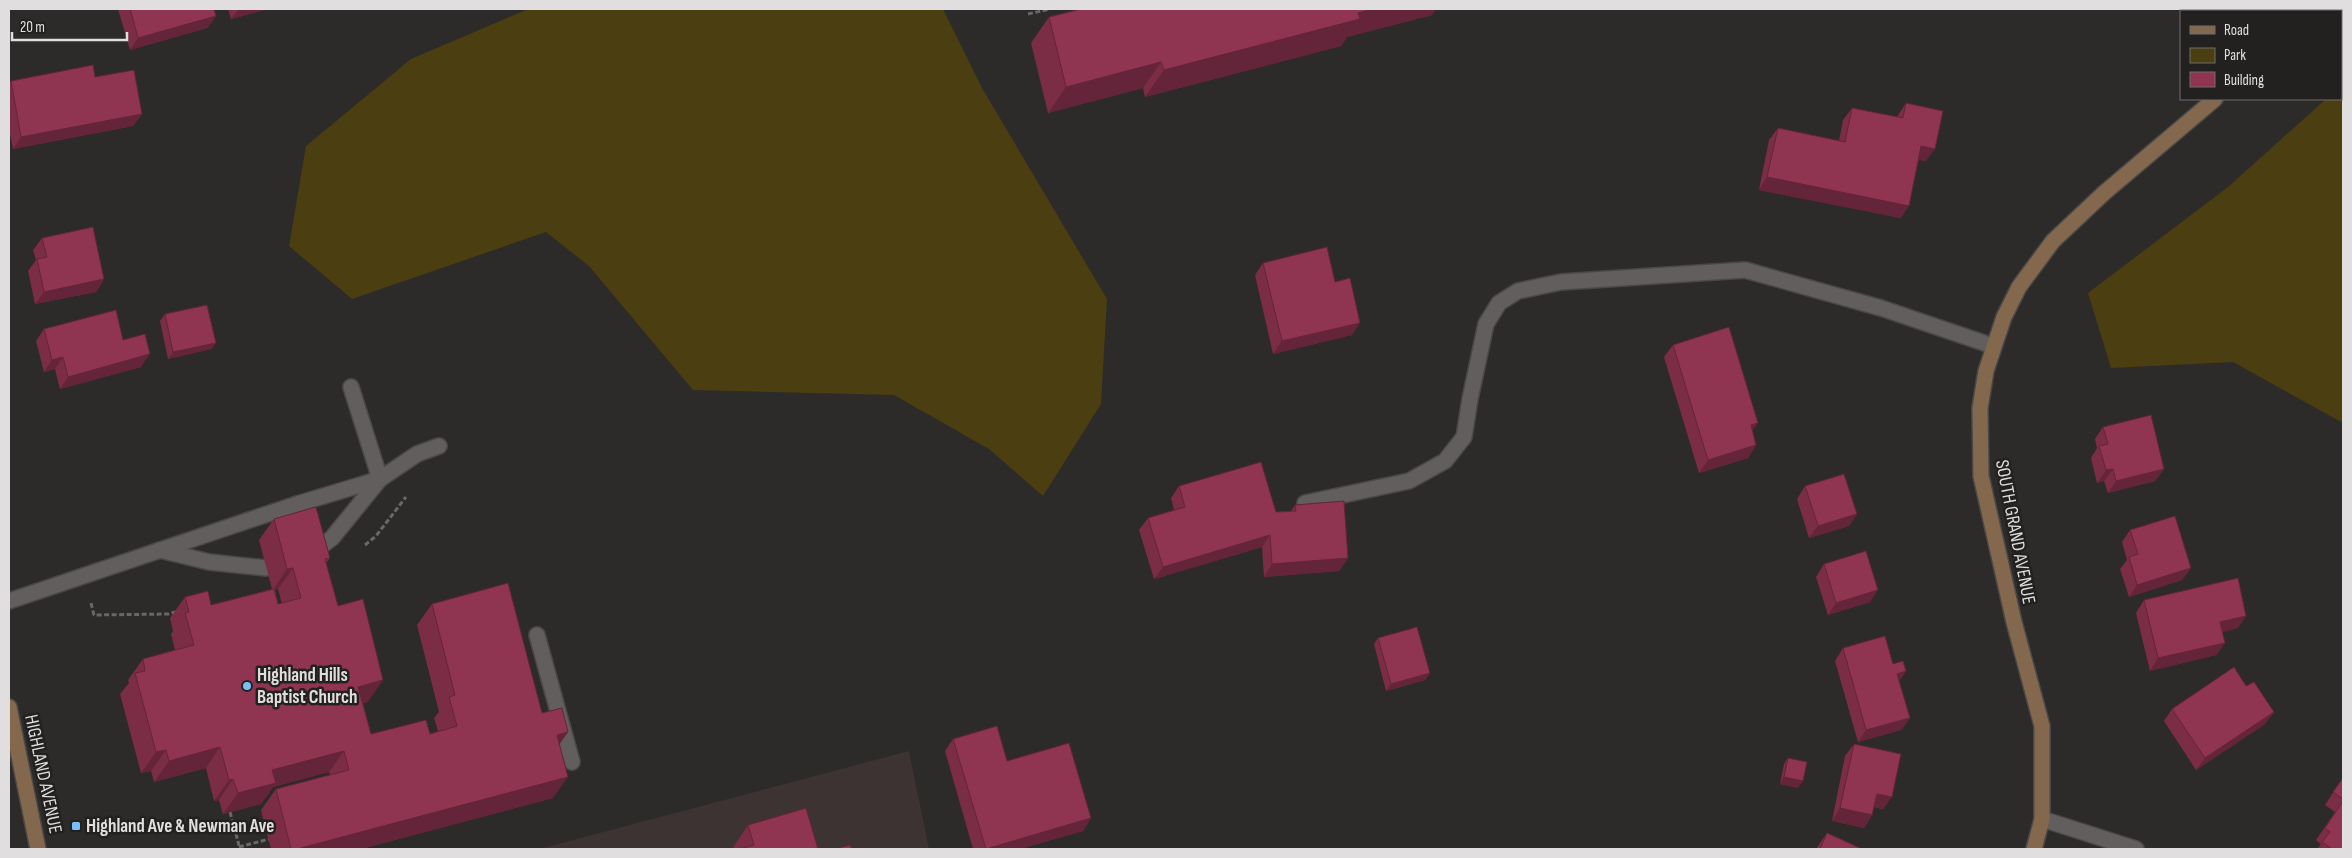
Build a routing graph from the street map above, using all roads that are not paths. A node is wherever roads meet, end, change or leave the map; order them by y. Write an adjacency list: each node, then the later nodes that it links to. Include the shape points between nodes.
1 (2214, 100): 2 (main road, SOUTH GRAND AVENUE, via 2104,192 2053,241 2019,287)
2 (1993, 346): 6 (street, via 1881,308 1745,270 1561,282 1518,291 1499,302 1486,324 1464,437 1444,461 1409,481 1305,503); 14 (main road, SOUTH GRAND AVENUE, via 1980,408 1980,476 2042,726)
3 (351, 387): 5 (street)
4 (439, 446): 5 (street, via 417,454)
5 (380, 479): 7 (street); 8 (street, via 332,538)
6 (1306, 516)
7 (160, 550): 9 (street, via 209,562); 10 (street)
8 (309, 556)
9 (266, 568)
10 (9, 601)
11 (536, 635): 13 (street)
12 (9, 707): 15 (main road, HIGHLAND AVENUE)
13 (572, 762)
14 (2042, 819): 16 (main road, SOUTH GRAND AVENUE); 17 (street)
15 (38, 849)
16 (2034, 849)
17 (2136, 849)

